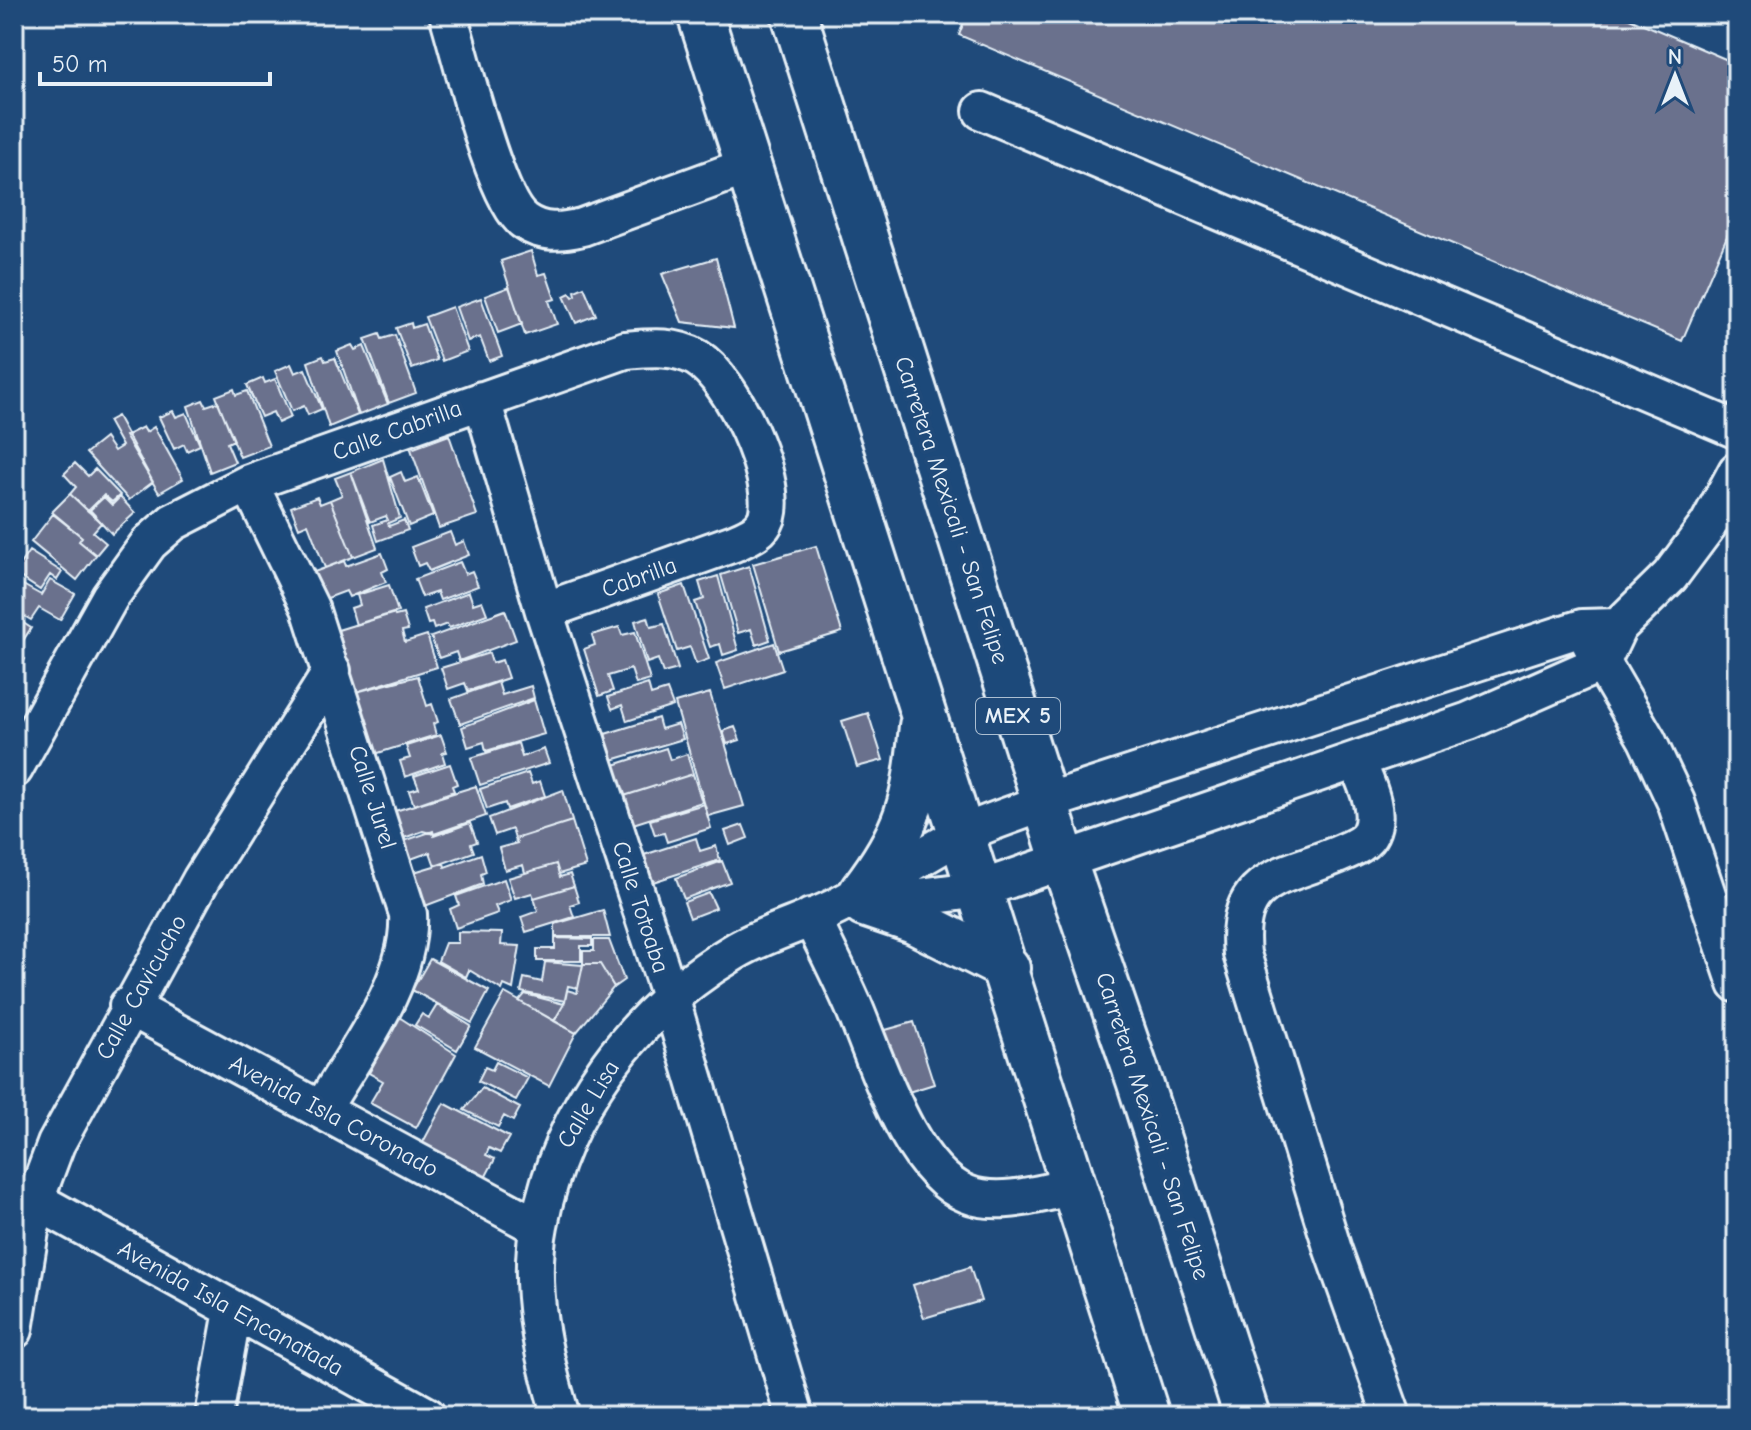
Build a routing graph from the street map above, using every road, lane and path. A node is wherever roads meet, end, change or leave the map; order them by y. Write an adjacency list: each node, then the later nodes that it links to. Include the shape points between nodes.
1 (448, 14): 5 (street, via 502,189 521,219 536,229 561,232)
2 (700, 14): 5 (highway)
3 (794, 14): 19 (highway, Carretera Mexicali - San Felipe / MEX 5)
4 (982, 111): 7 (street)
5 (748, 166): 16 (highway)
6 (482, 400): 9 (street, Calle Cabrilla); 10 (street, Calle Cabrilla, via 625,350 677,350 696,357 720,378 740,408 764,479 767,516 756,533); 11 (street, Calle Totoaba)
7 (1737, 430)
8 (1737, 471): 12 (street, via 1708,525 1670,576)
9 (249, 483): 15 (street, Calle Jurel, via 310,608); 18 (street, Calle Cabrilla, via 195,509 149,543 110,597)
10 (734, 543): 11 (street, Cabrilla)
11 (544, 611): 26 (street, Calle Totoaba)
12 (1618, 627): 13 (street, Calle Lisa); 14 (street)
13 (1582, 628): 14 (street); 19 (street, Calle Lisa)
14 (1601, 663): 17 (street, Calle Lisa, via 1469,721); 25 (street, via 1676,802)
15 (332, 671): 27 (street, Calle Cavicucho); 28 (street, Calle Jurel, via 403,894 409,934 395,984)
16 (923, 712): 20 (highway); 23 (highway, via 905,827 890,856)
17 (1357, 762): 21 (street, Calle Lisa); 40 (street, via 1374,810 1371,832 1358,846 1258,889 1245,904 1239,925 1242,954 1324,1220)
18 (14, 769)
19 (1046, 802): 20 (street, Calle Lisa); 21 (highway, Carretera Mexicali - San Felipe / MEX 5)
20 (962, 834): 22 (highway); 23 (street, Calle Lisa)
21 (1064, 862): 22 (street, Calle Lisa); 39 (highway, Carretera Mexicali - San Felipe / MEX 5)
22 (981, 889): 23 (street, Calle Lisa); 24 (highway)
23 (844, 905): 24 (highway, via 914,921); 26 (street, Calle Lisa, via 735,951); 29 (street, via 912,1138 949,1184 969,1195 997,1198)
24 (1007, 968): 29 (highway)
25 (1737, 984)
26 (670, 997): 31 (street, Calle Lisa, via 627,1040 587,1094 558,1151); 37 (street, Calle Totoaba)
27 (128, 1006): 28 (street, Avenida Isla Coronado); 30 (street, Calle Cavicucho, via 56,1144)
28 (322, 1109): 31 (street, Avenida Isla Coronado)
29 (1075, 1186): 38 (highway)
30 (35, 1200): 32 (street, Avenida Isla Encanatada); 33 (street, Calle Cavicucho)
31 (538, 1227): 36 (street, Calle Lisa, via 543,1358)
32 (233, 1311): 34 (street); 35 (street, Avenida Isla Encanatada)
33 (14, 1330)
34 (214, 1416)
35 (427, 1416)
36 (561, 1416)
37 (795, 1416)
38 (1147, 1416)
39 (1247, 1416)
40 (1392, 1416)

